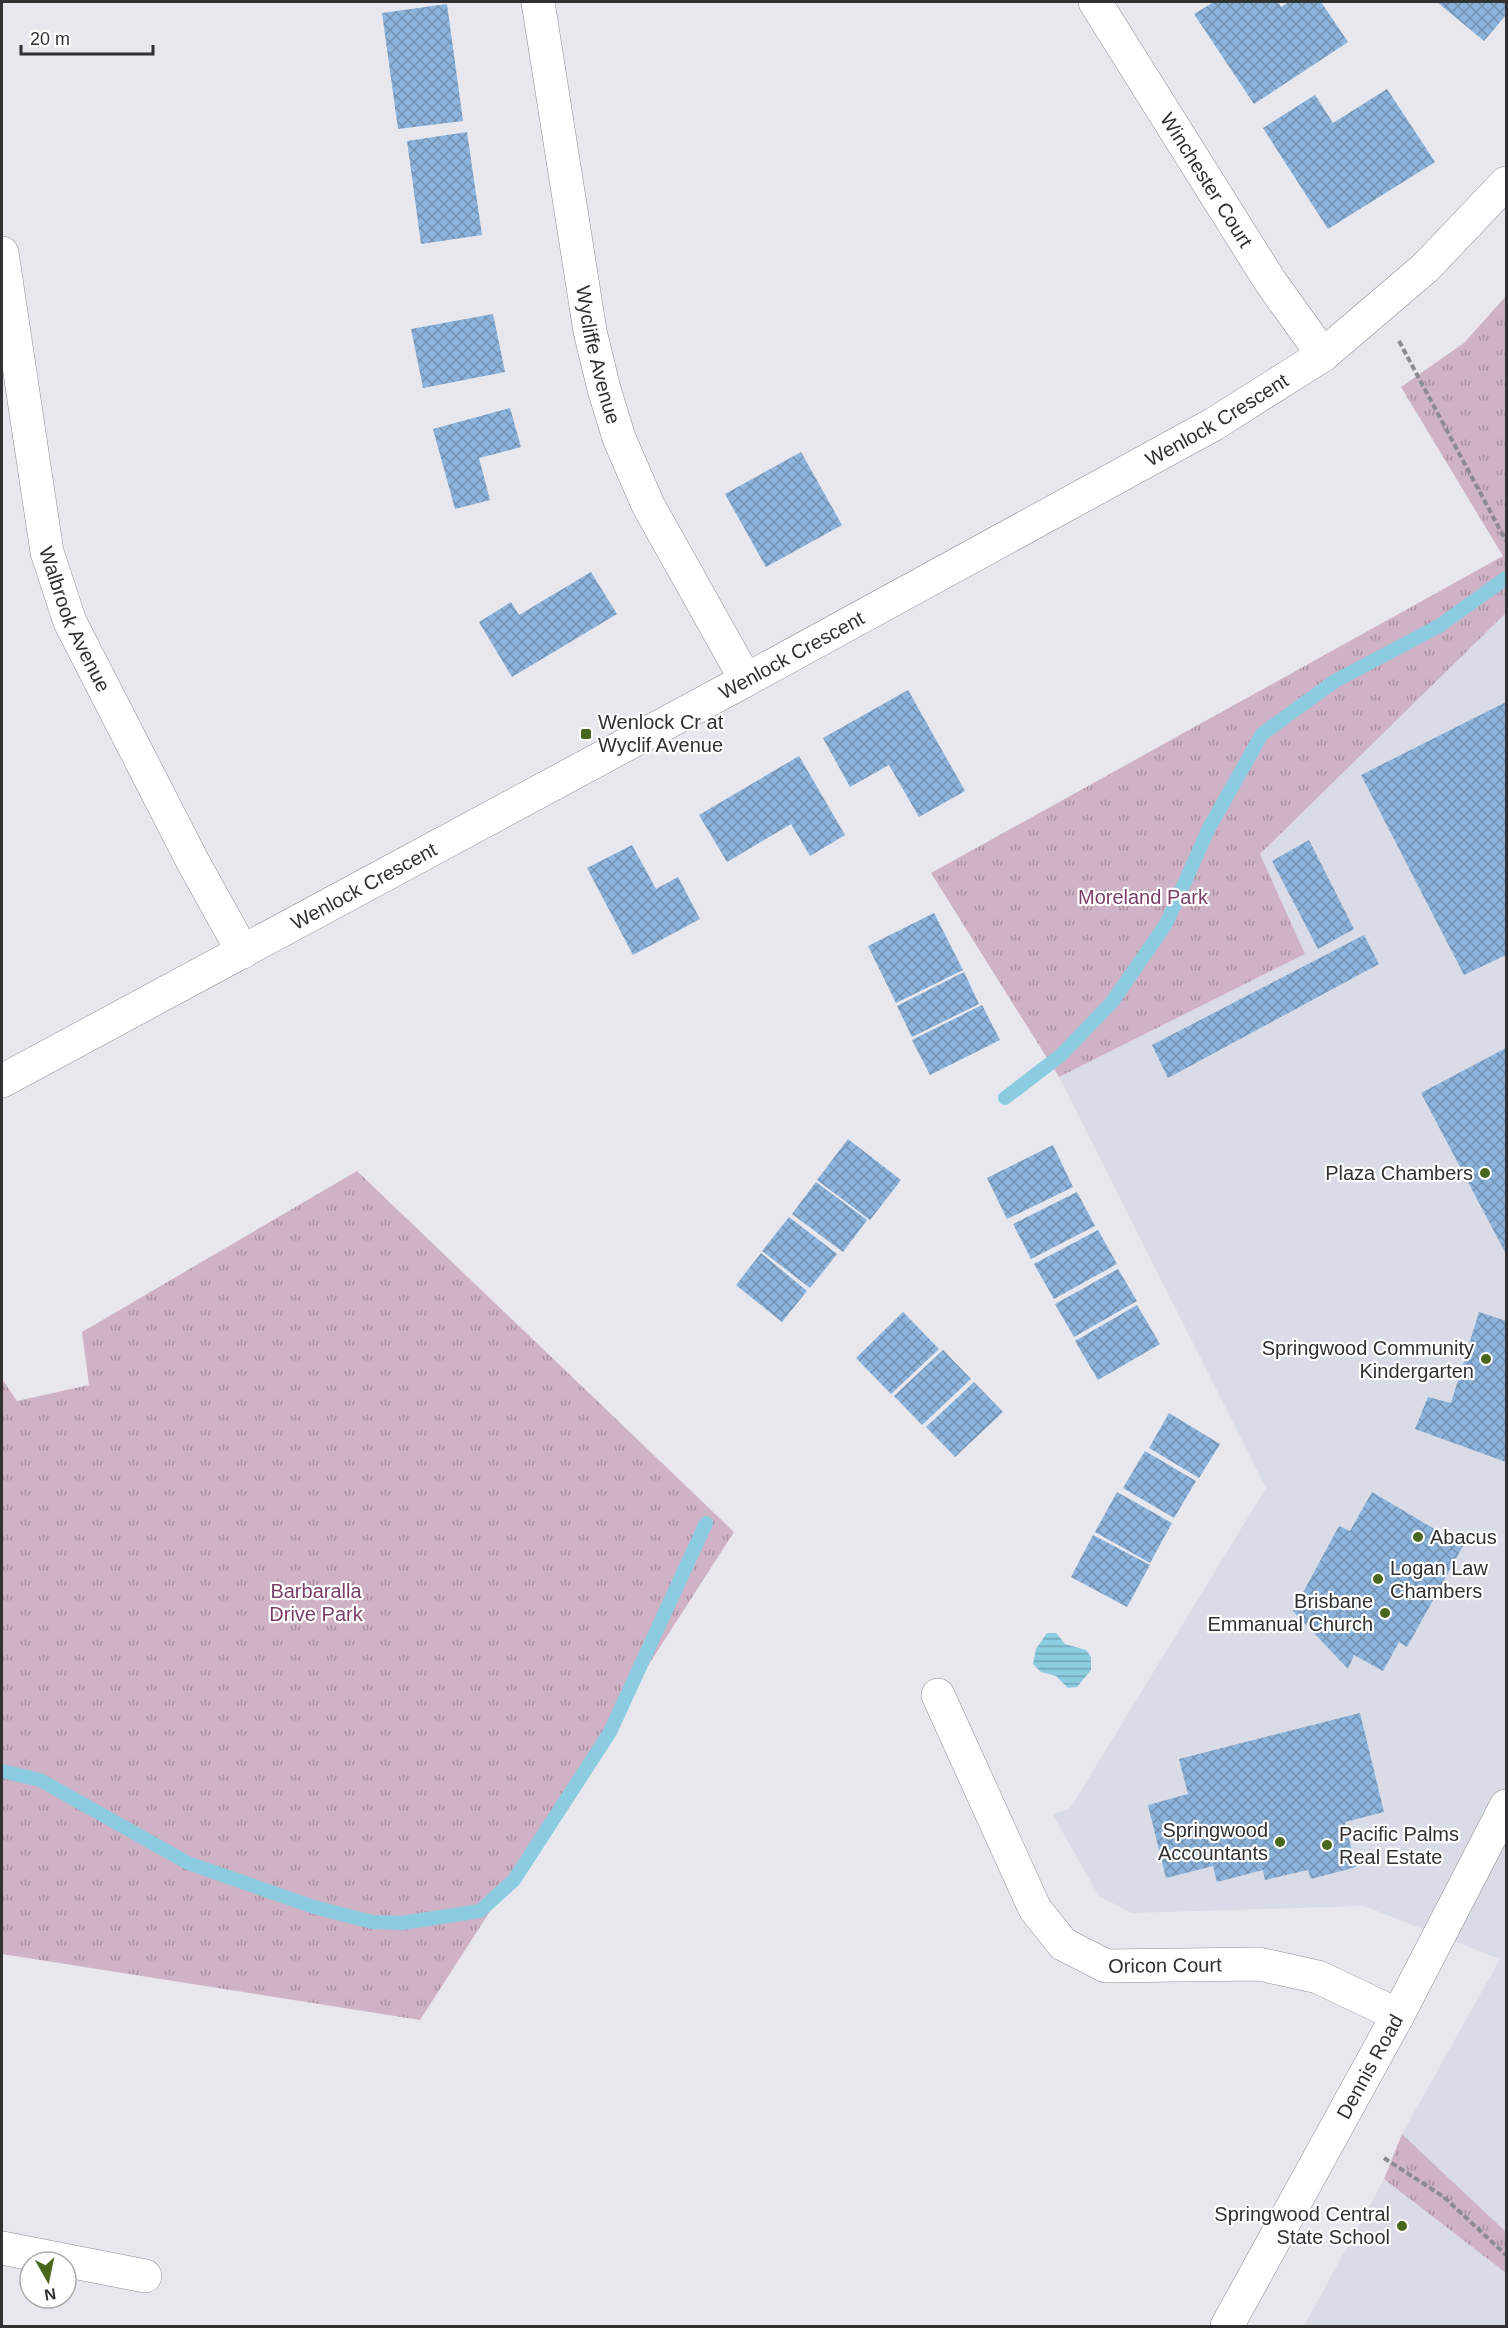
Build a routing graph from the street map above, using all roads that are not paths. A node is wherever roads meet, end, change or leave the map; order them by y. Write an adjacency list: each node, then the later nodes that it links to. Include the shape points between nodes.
1 (538, 2): 6 (street, Wycliffe Avenue, via 590,332 613,418 648,505)
2 (1095, 2): 5 (street, Winchester Court, via 1270,281)
3 (1506, 183): 5 (street, Wenlock Crescent, via 1425,268)
4 (2, 253): 7 (street, Walbrook Avenue, via 47,552 70,622)
5 (1323, 355): 6 (street, Wenlock Crescent, via 1214,424)
6 (746, 680): 7 (street, Wenlock Crescent)
7 (243, 952): 8 (street, Wenlock Crescent)
8 (2, 1081)
9 (938, 1695): 11 (street, Oricon Court, via 1035,1910 1063,1944 1106,1966 1259,1964 1318,1977)
10 (1506, 1806): 11 (street, Dennis Road)
11 (1398, 2015): 14 (street, Dennis Road)
12 (2, 2248): 13 (street)
13 (145, 2276)
14 (1227, 2326)

